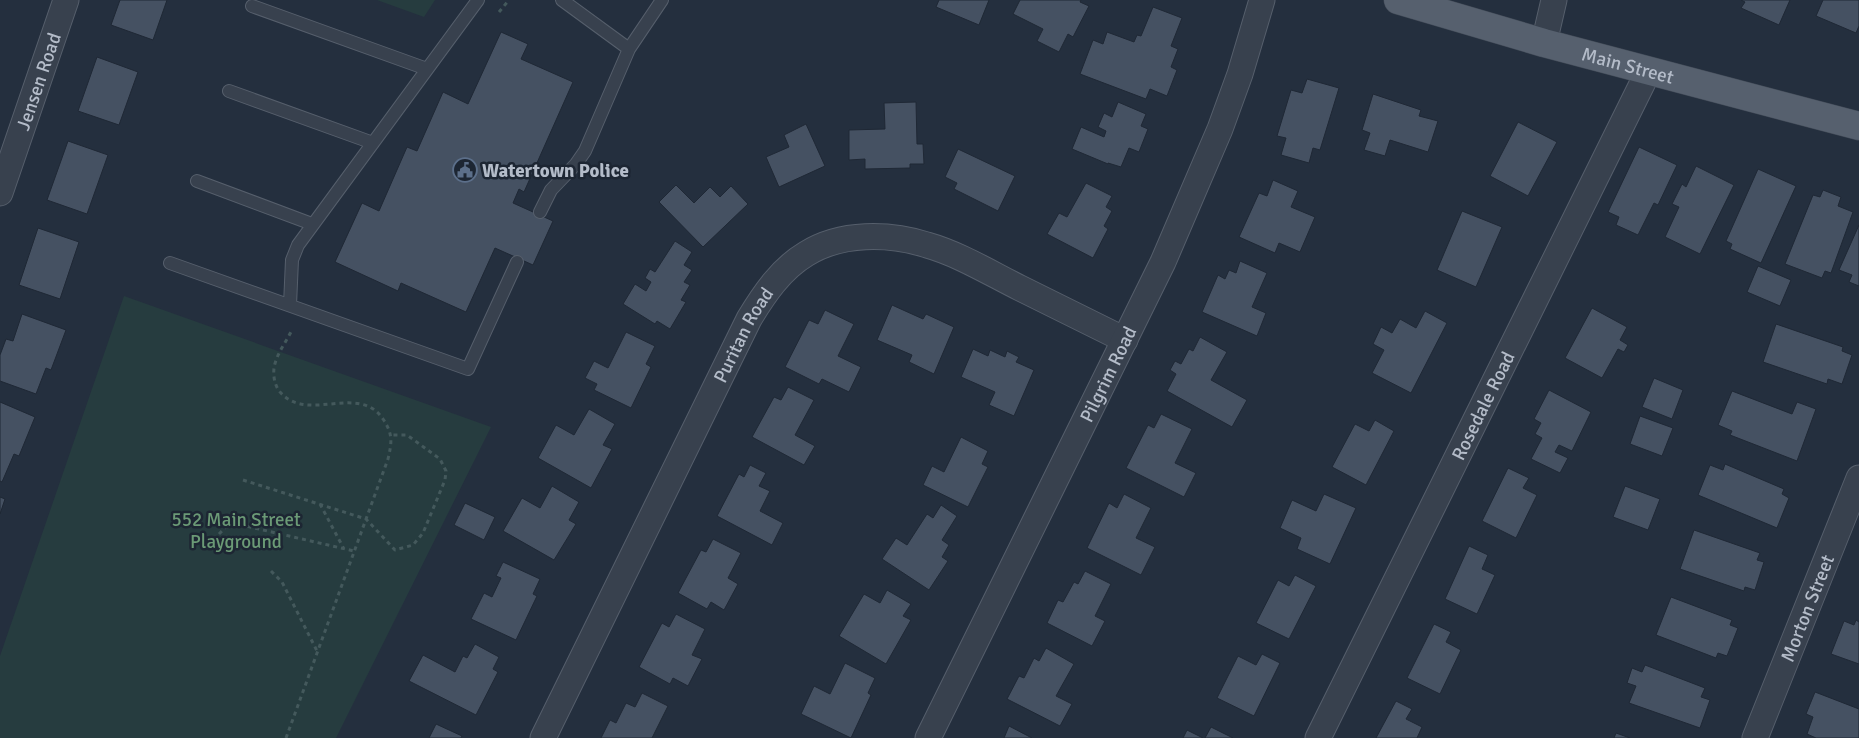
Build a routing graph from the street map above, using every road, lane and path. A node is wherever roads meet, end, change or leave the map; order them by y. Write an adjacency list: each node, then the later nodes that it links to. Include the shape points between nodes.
1 (66, 0): 17 (street, Jensen Road)
2 (478, 0): 11 (lane)
3 (562, 0): 10 (lane)
4 (662, 0): 10 (lane)
5 (1262, 0): 24 (street, Pilgrim Road, via 1240,74 1216,138)
6 (1398, 0): 9 (main road, Main Street)
7 (1554, 0): 9 (street)
8 (252, 6): 11 (lane)
9 (1544, 43): 12 (main road, Main Street)
10 (629, 49): 18 (lane, via 585,151 551,190)
11 (427, 69): 15 (lane)
12 (1648, 72): 14 (main road, Main Street); 38 (street, Rosedale Road)
13 (229, 91): 15 (lane)
14 (1859, 126)
15 (373, 143): 19 (lane)
16 (197, 182): 19 (lane)
17 (0, 192)
18 (540, 212)
19 (312, 224): 22 (lane, via 294,252)
20 (517, 262): 23 (lane, via 468,369)
21 (170, 263): 22 (lane)
22 (290, 306): 23 (lane)
23 (303, 310): 25 (path, via 274,368 280,392 302,405 350,402 367,407 381,416)
24 (1125, 340): 36 (street, Puritan Road, via 928,245 900,238 867,237 836,241 806,254 766,292 748,319); 37 (street, Pilgrim Road)
25 (391, 435): 29 (path, via 388,459); 29 (path, via 407,435 440,459 446,471 445,480 423,533 413,545 395,550)
26 (1859, 478): 39 (street, Morton Street)
27 (243, 480): 28 (path)
28 (320, 504): 29 (path); 31 (path)
29 (366, 519): 32 (path)
30 (219, 534): 31 (path, via 226,527 237,524)
31 (344, 549): 32 (path)
32 (354, 551): 34 (path)
33 (271, 571): 34 (path, via 282,582)
34 (317, 652): 35 (path)
35 (286, 738)
36 (543, 738)
37 (928, 738)
38 (1318, 738)
39 (1755, 738)

